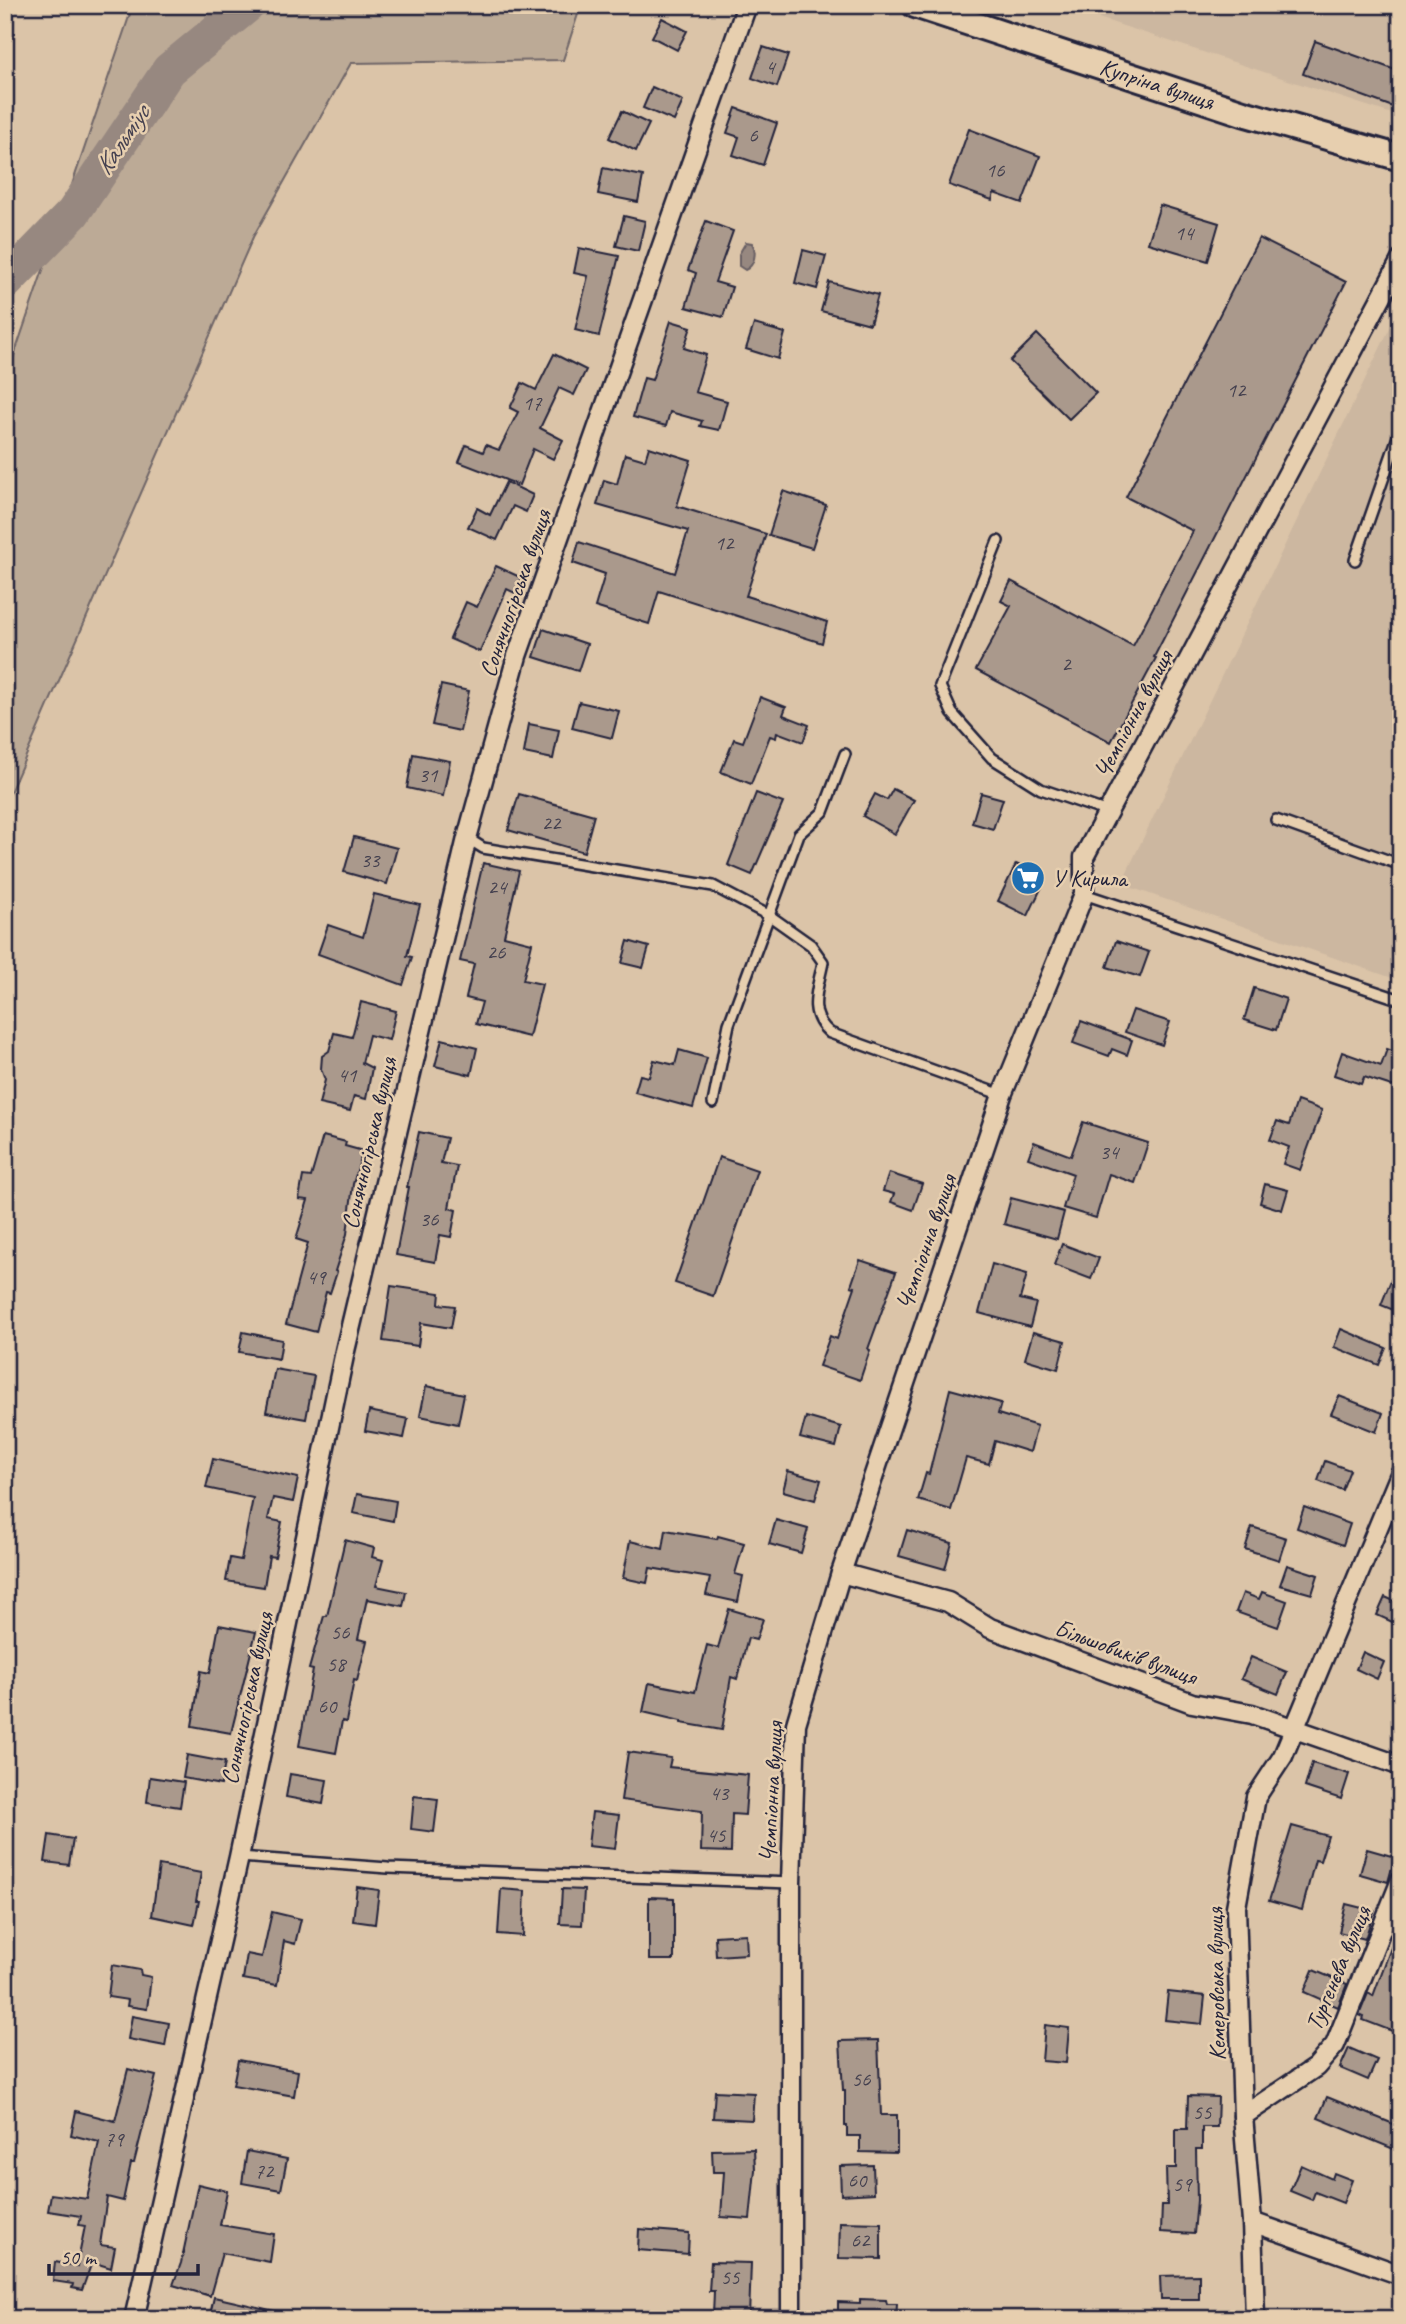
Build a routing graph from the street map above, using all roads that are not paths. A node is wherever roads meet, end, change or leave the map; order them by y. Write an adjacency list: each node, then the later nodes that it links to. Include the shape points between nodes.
1 (747, 5): 11 (street, Сонячногірська вулиця, via 517,656)
2 (915, 5): 3 (main road, Купріна вулиця, via 1243,113)
3 (1401, 158)
4 (1401, 260): 9 (street, Чемпіонна вулиця)
5 (1401, 428): 7 (lane)
6 (998, 541): 9 (lane, via 940,687 952,713 992,758 1041,789)
7 (1355, 560)
8 (845, 754): 14 (lane, via 823,812 799,834)
9 (1108, 812): 13 (street, Чемпіонна вулиця, via 1084,857)
10 (1276, 820): 12 (lane)
11 (467, 838): 14 (lane, via 483,848 713,886); 22 (street, Сонячногірська вулиця, via 345,1351)
12 (1401, 865)
13 (1084, 894): 15 (lane); 16 (street, Чемпіонна вулиця)
14 (770, 916): 16 (lane, via 811,945 823,962 815,1010 819,1024 830,1033); 17 (lane, via 729,1024)
15 (1401, 1000)
16 (1002, 1094): 19 (street, Чемпіонна вулиця)
17 (713, 1102)
18 (1401, 1472): 20 (street, Кемеровська вулиця)
19 (841, 1573): 20 (street, Більшовиків вулиця, via 948,1602 990,1628 1192,1703 1252,1714); 24 (street, Чемпіонна вулиця, via 796,1724)
20 (1294, 1730): 21 (street, Більшовиків вулиця); 25 (street, Кемеровська вулиця, via 1256,1797 1236,1907)
21 (1401, 1766)
22 (239, 1857): 24 (lane, via 388,1868); 28 (street, Сонячногірська вулиця)
23 (1401, 1880): 25 (street, Тургенєва вулиця, via 1335,2045 1315,2067)
24 (791, 1883): 29 (street, Чемпіонна вулиця)
25 (1243, 2116): 26 (street, Кемеровська вулиця)
26 (1252, 2222): 27 (street); 30 (street, Кемеровська вулиця)
27 (1400, 2272)
28 (134, 2319)
29 (791, 2319)
30 (1255, 2319)

